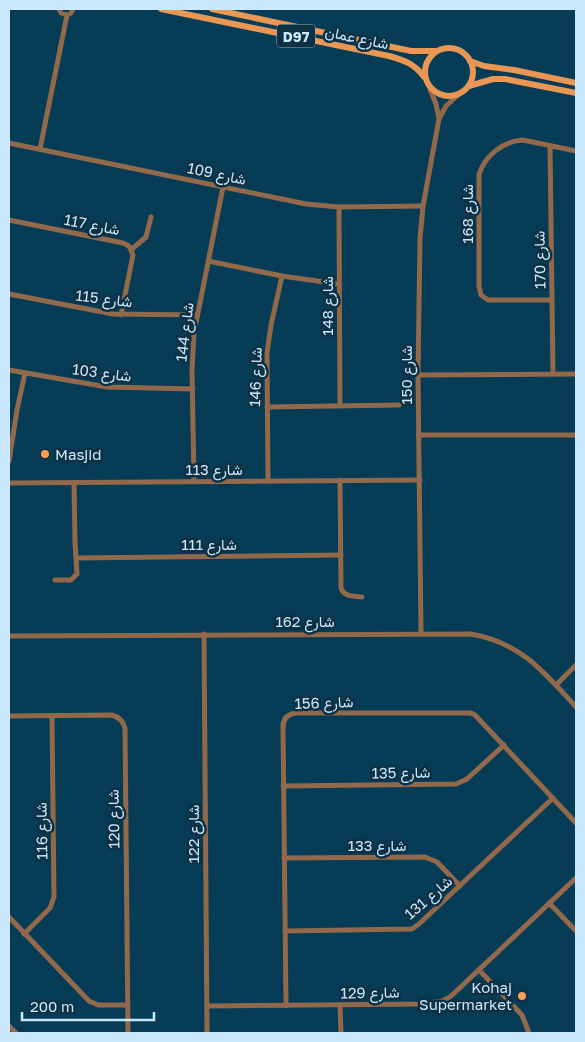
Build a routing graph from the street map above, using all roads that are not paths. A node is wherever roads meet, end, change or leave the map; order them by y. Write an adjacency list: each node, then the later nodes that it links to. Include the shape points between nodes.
1 (59, 9): 5 (street)
2 (73, 9): 5 (street)
3 (161, 9): 8 (main road, شارع عمان / D97, via 384,55 408,62)
4 (212, 9): 6 (main road, شارع عمان / D97, via 411,51)
5 (66, 15): 17 (street)
6 (436, 51): 7 (main road, via 455,49); 8 (main road, via 426,62)
7 (470, 60): 9 (main road, via 484,66); 10 (main road, via 473,73)
8 (424, 77): 11 (main road)
9 (576, 83)
10 (470, 86): 12 (main road, via 487,80 505,79); 13 (main road)
11 (430, 89): 13 (main road, via 442,96); 14 (street, شارع 150)
12 (576, 94)
13 (457, 96): 14 (street, شارع 150)
14 (439, 119): 20 (street, شارع 150)
15 (9, 143): 17 (street, شارع 109)
16 (550, 146): 18 (street, شارع 168); 29 (street, شارع 170); 29 (street, شارع 168, via 523,140 510,142 482,166 479,182 479,286 481,295 488,300)
17 (40, 149): 19 (street, شارع 109)
18 (576, 152)
19 (223, 187): 21 (street, شارع 109); 25 (street, شارع 144)
20 (423, 206): 21 (street, شارع 109); 36 (street, شارع 150, via 419,256)
21 (339, 207): 27 (street, شارع 148)
22 (152, 217): 24 (street, via 146,238)
23 (9, 220): 24 (street, شارع 117, via 123,243)
24 (132, 249): 31 (street, شارع 117)
25 (208, 261): 26 (street); 30 (street, شارع 144)
26 (282, 276): 27 (street); 40 (street, شارع 146, via 269,339)
27 (339, 284): 39 (street, شارع 148)
28 (9, 294): 31 (street, شارع 115)
29 (552, 300): 34 (street, شارع 170)
30 (197, 314): 31 (street, شارع 115); 37 (street, شارع 144)
31 (121, 315)
32 (9, 370): 33 (street, شارع 103)
33 (25, 373): 37 (street, شارع 103, via 107,388); 43 (street)
34 (553, 374): 35 (street); 36 (street)
35 (576, 374)
36 (418, 376): 42 (street, شارع 150)
37 (193, 389): 47 (street, شارع 144)
38 (399, 405): 39 (street)
39 (340, 406): 40 (street)
40 (267, 407): 46 (street, شارع 146)
41 (576, 434): 42 (street)
42 (419, 435): 45 (street, شارع 150)
43 (9, 462)
44 (340, 480): 45 (street, شارع 113); 46 (street, شارع 113); 50 (street)
45 (420, 480): 54 (street, شارع 150)
46 (268, 481): 47 (street, شارع 113)
47 (194, 482): 49 (street, شارع 113)
48 (9, 483): 49 (street, شارع 113)
49 (74, 483): 51 (street)
50 (341, 555): 51 (street, شارع 111); 53 (street, via 342,591 348,596)
51 (77, 558): 52 (street, via 74,579)
52 (56, 580)
53 (362, 597)
54 (421, 633): 55 (street, شارع 162); 58 (street, شارع 162, via 471,634 500,641 525,656)
55 (204, 634): 56 (street, شارع 162); 77 (street, شارع 122)
56 (9, 636)
57 (576, 666): 58 (street)
58 (556, 685): 59 (street, شارع 162)
59 (576, 707)
60 (9, 716): 61 (street, شارع 120)
61 (52, 716): 73 (street, شارع 116, via 54,897 50,908); 75 (street, شارع 120, via 112,715 121,719 125,728)
62 (504, 745): 63 (street, شارع 135, via 467,780 456,784); 63 (street, شارع 156, via 475,715 467,712 292,714 283,723); 64 (street, شارع 156)
63 (284, 786): 66 (street, شارع 156)
64 (553, 798): 65 (street, شارع 156); 68 (street, شارع 131)
65 (576, 823)
66 (284, 858): 68 (street, شارع 133, via 425,857 437,862); 71 (street, شارع 156)
67 (576, 878): 69 (street, شارع 129)
68 (460, 886): 71 (street, شارع 131, via 412,929)
69 (550, 903): 72 (street); 74 (street, شارع 129)
70 (9, 917): 73 (street)
71 (285, 931): 78 (street, شارع 156)
72 (576, 932)
73 (24, 934): 75 (street, via 88,1002)
74 (479, 970): 76 (street, شارع 129, via 450,996 432,1004); 84 (street, via 522,1015)
75 (128, 1005): 81 (street, شارع 120)
76 (340, 1005): 78 (street, شارع 129); 83 (street)
77 (207, 1006): 78 (street, شارع 129); 82 (street, شارع 122)
78 (286, 1006)
79 (9, 1026): 80 (street)
80 (16, 1033)
81 (128, 1033)
82 (207, 1033)
83 (341, 1033)
84 (529, 1033)

